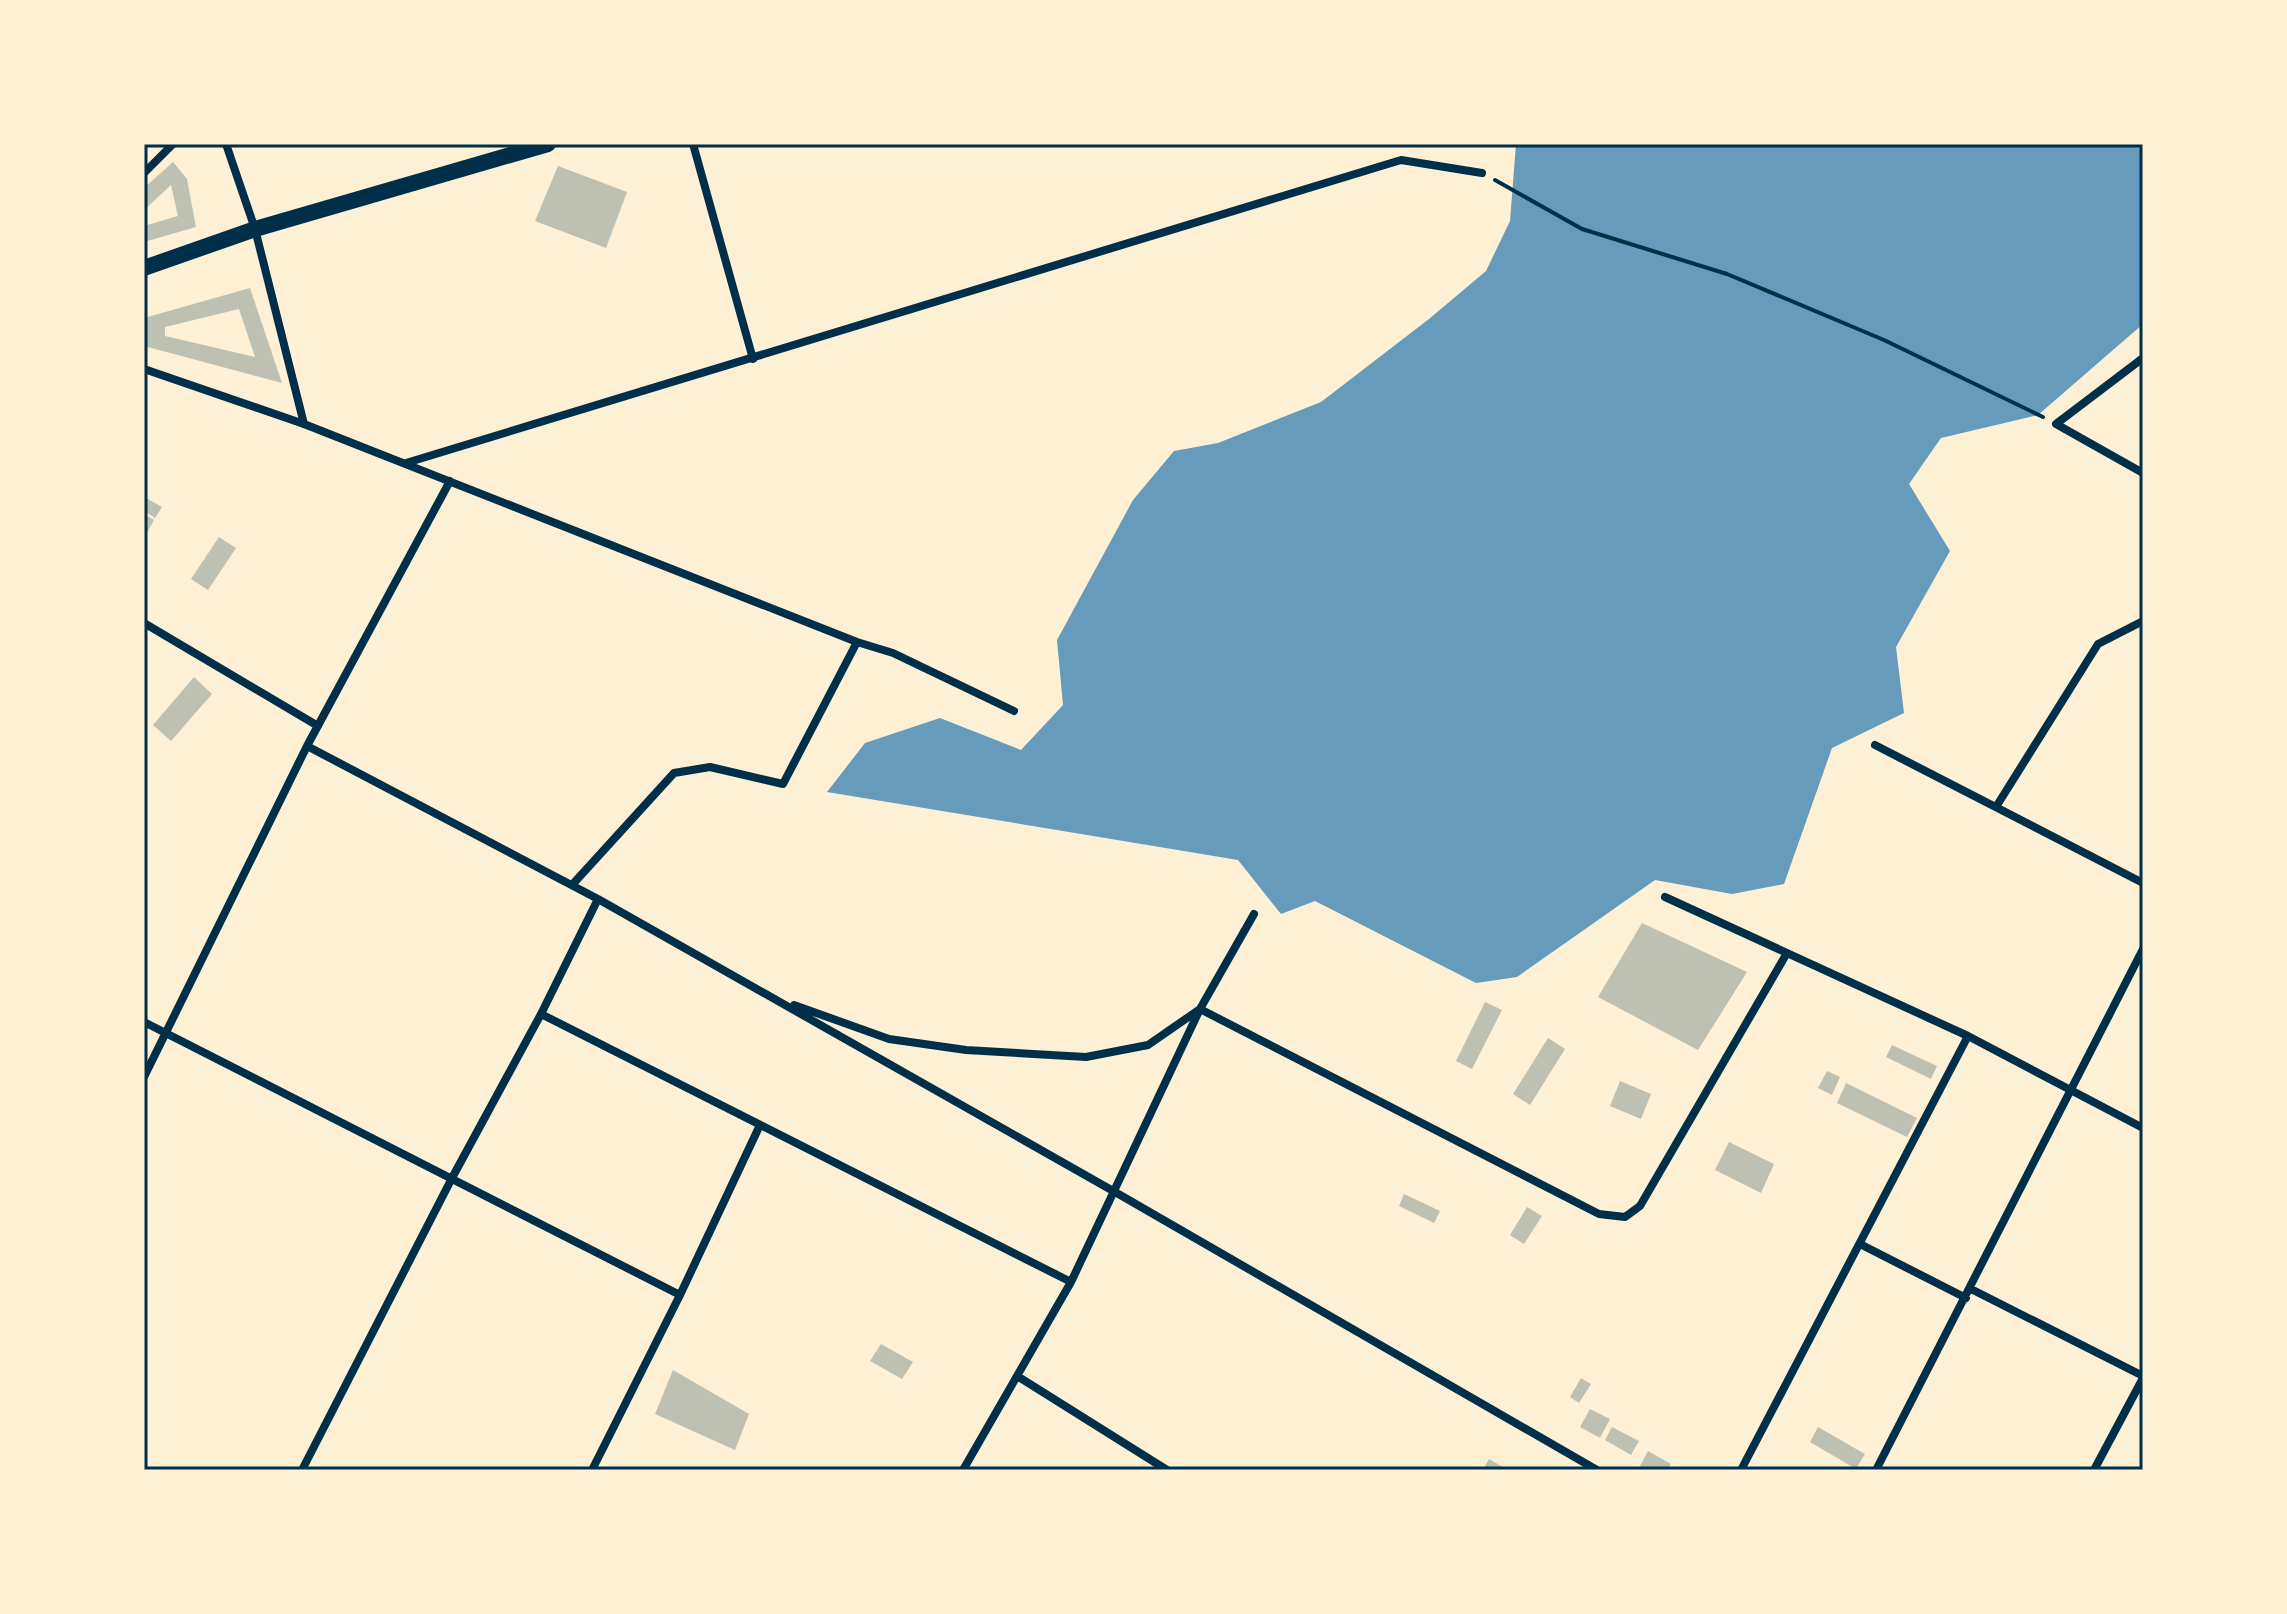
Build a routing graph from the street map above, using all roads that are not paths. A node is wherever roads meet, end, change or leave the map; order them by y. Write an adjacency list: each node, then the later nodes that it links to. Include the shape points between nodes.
1 (173, 144): 5 (street)
2 (226, 144): 7 (street)
3 (548, 144): 7 (main road)
4 (693, 144): 10 (street)
5 (144, 173)
6 (1482, 173): 10 (street, via 1401,160)
7 (255, 229): 8 (main road); 12 (street)
8 (144, 268)
9 (2143, 358): 14 (street, via 2056,424)
10 (753, 359): 13 (street)
11 (144, 369): 12 (street)
12 (304, 424): 13 (street)
13 (406, 463): 15 (street)
14 (2143, 473)
15 (450, 481): 18 (street); 20 (street)
16 (2143, 621): 23 (street, via 2098,644)
17 (144, 623): 20 (street)
18 (857, 642): 19 (street, via 893,653); 25 (street, via 783,784 710,767 674,773)
19 (1014, 711)
20 (318, 726): 22 (street)
21 (1875, 745): 23 (street)
22 (307, 746): 25 (street); 35 (street)
23 (1996, 807): 24 (street)
24 (2143, 883)
25 (572, 885): 27 (street)
26 (1665, 897): 30 (street)
27 (598, 899): 31 (street); 33 (street)
28 (1254, 914): 32 (street)
29 (2143, 949): 38 (street)
30 (1787, 953): 32 (street, via 1640,1206 1625,1217 1599,1214); 36 (street)
31 (771, 997): 32 (street, via 889,1039 1086,1057 1148,1045); 42 (street)
32 (1200, 1009): 42 (street)
33 (541, 1014): 39 (street); 41 (street)
34 (144, 1022): 35 (street)
35 (166, 1033): 37 (street); 41 (street)
36 (1968, 1036): 38 (street); 43 (street)
37 (144, 1077)
38 (2070, 1090): 40 (street); 45 (street)
39 (760, 1125): 44 (street); 46 (street)
40 (2143, 1128)
41 (452, 1178): 46 (street); 50 (street)
42 (1115, 1192): 44 (street); 54 (street)
43 (1860, 1244): 47 (street); 55 (street)
44 (1071, 1282): 48 (street)
45 (1971, 1289): 47 (street); 49 (street)
46 (680, 1295): 51 (street)
47 (1966, 1298): 56 (street)
48 (1017, 1376): 52 (street); 53 (street)
49 (2143, 1377): 57 (street)
50 (302, 1470)
51 (592, 1470)
52 (963, 1470)
53 (1167, 1470)
54 (1597, 1470)
55 (1741, 1470)
56 (1876, 1470)
57 (2094, 1470)

